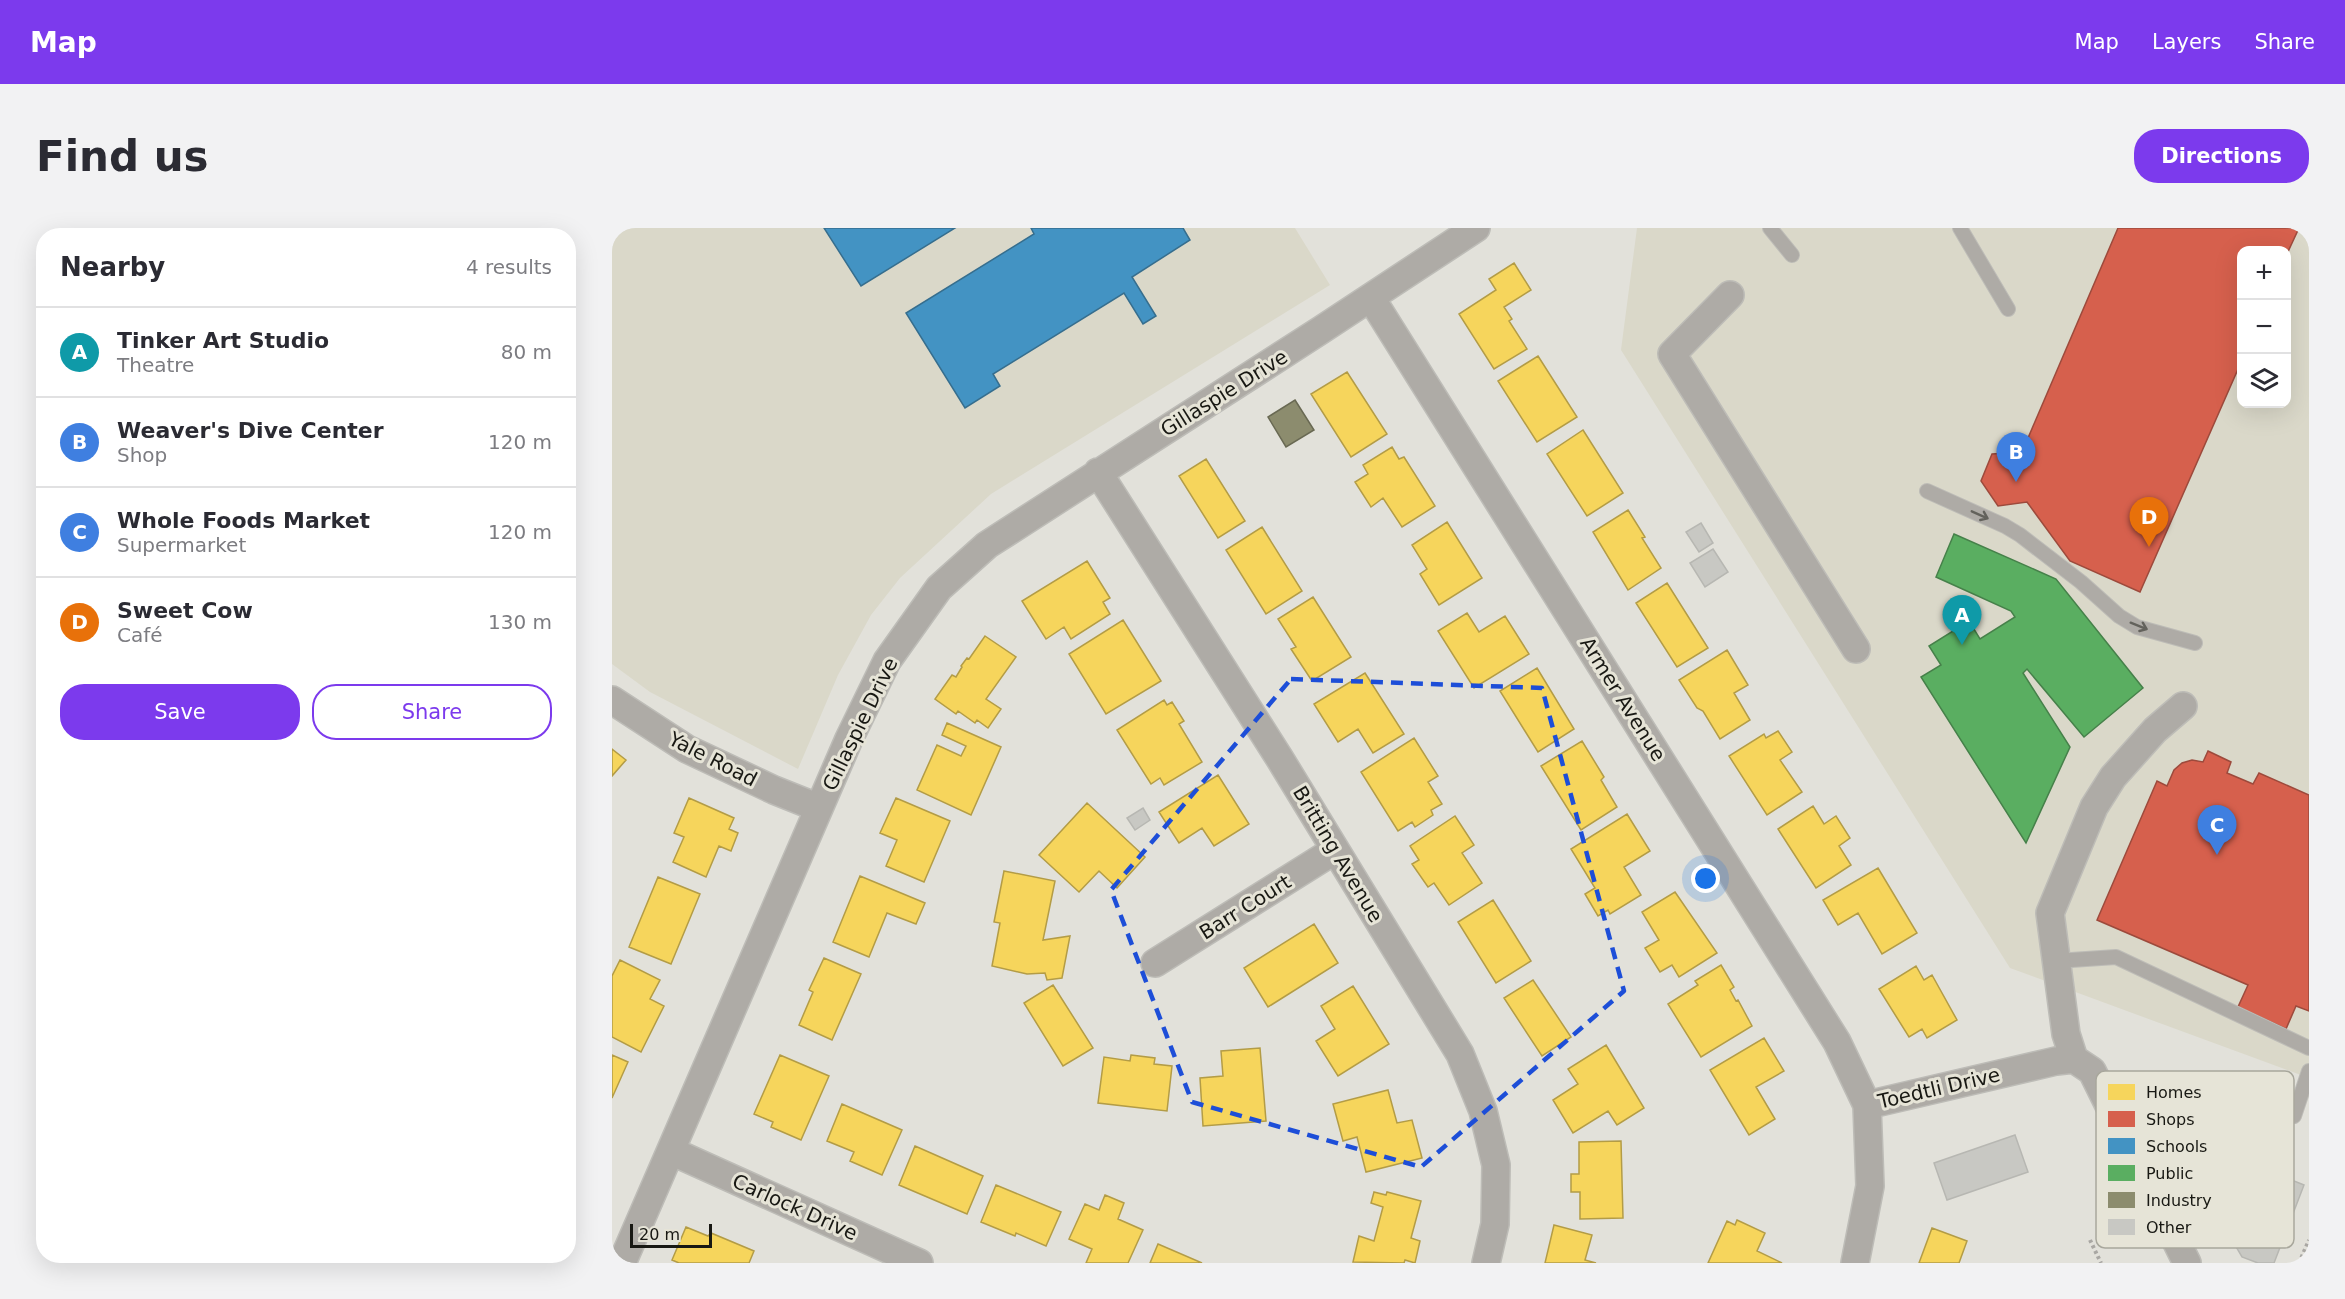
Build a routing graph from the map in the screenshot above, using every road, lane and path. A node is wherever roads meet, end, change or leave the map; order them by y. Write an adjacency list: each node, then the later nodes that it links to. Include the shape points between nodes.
1 (1476, 228): 6 (street, Gillaspie Drive)
2 (1770, 228): 4 (lane)
3 (1960, 228): 7 (lane)
4 (1792, 255)
5 (1730, 295): 11 (street, via 1672,354)
6 (1371, 298): 8 (street, Gillaspie Drive); 22 (street, Armer Avenue, via 1837,1042)
7 (2008, 309)
8 (1098, 472): 14 (street, Gillaspie Drive, via 987,545 939,588 887,661); 15 (street, Britting Avenue)
9 (1927, 491): 10 (lane, one-way to 10, via 2020,535 2137,627)
10 (2195, 643)
11 (1856, 650)
12 (612, 700): 14 (street, Yale Road, via 687,749)
13 (2183, 706): 16 (street, via 2155,730 2113,777 2094,807 2050,913)
14 (819, 808): 24 (street, Gillaspie Drive)
15 (1335, 850): 17 (street, Barr Court); 30 (street, Britting Avenue, via 1460,1054 1483,1111 1496,1165 1495,1224)
16 (2056, 961): 18 (lane, via 2116,957); 19 (street, via 2066,1034)
17 (1155, 963)
18 (2309, 1048)
19 (2083, 1065): 21 (street); 22 (street, Toedtli Drive, via 2056,1061)
20 (2309, 1071): 23 (lane)
21 (2096, 1090)
22 (1867, 1105): 31 (street, Toedtli Drive, via 1870,1186)
23 (2294, 1116)
24 (670, 1150): 28 (street, Gillaspie Drive); 29 (street, Carlock Drive)
25 (2090, 1240): 32 (path)
26 (2309, 1240): 34 (path)
27 (2179, 1248): 33 (street)
28 (622, 1263)
29 (919, 1263)
30 (1486, 1263)
31 (1855, 1263)
32 (2101, 1263)
33 (2187, 1263)
34 (2299, 1263)

